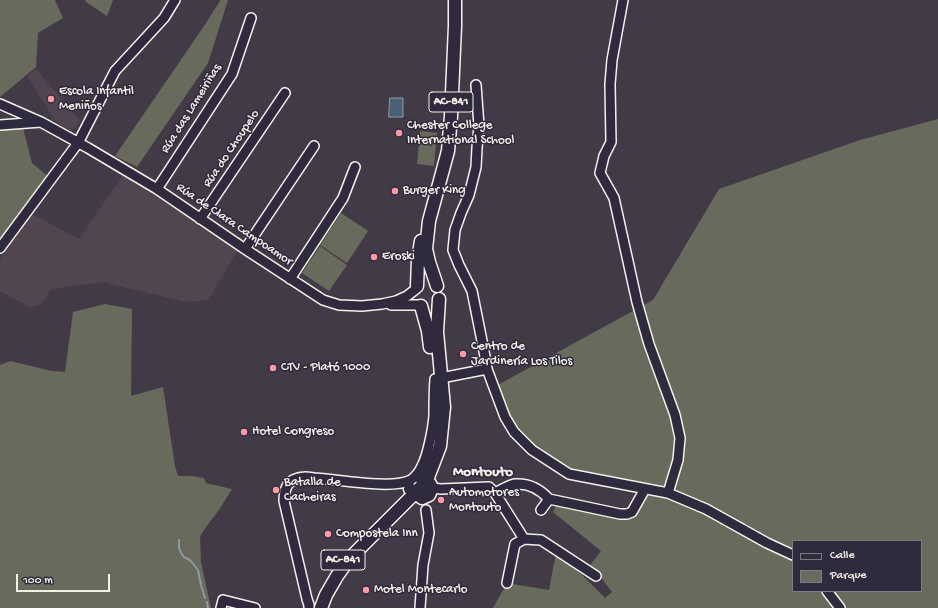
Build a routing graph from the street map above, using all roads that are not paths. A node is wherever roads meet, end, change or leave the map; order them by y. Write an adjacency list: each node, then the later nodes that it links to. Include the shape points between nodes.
1 (175, 0): 10 (street, via 164,18 115,71)
2 (456, 0): 13 (main road, AC-841, via 451,116 448,151)
3 (623, 0): 29 (street, via 612,60 611,142 600,173 614,198 637,302 649,344 675,415 680,438 678,460)
4 (251, 18): 14 (street, Rúa das Lameiriñas, via 232,74)
5 (476, 85): 24 (street, via 479,126 476,167 469,195 455,230 453,250 472,291)
6 (285, 93): 15 (street, Rúa do Choupelo)
7 (0, 104): 8 (street, Rúa de Clara Campoamor)
8 (41, 122): 9 (street); 10 (street, Rúa de Clara Campoamor)
9 (0, 125)
10 (78, 143): 14 (street, Rúa de Clara Campoamor); 16 (street)
11 (314, 146): 17 (street)
12 (355, 167): 18 (street, via 343,198)
13 (441, 177): 19 (main road, AC-841, via 429,221 426,250); 20 (main road, AC-841, via 424,218)
14 (157, 189): 15 (street, Rúa de Clara Campoamor)
15 (200, 219): 17 (street, Rúa de Clara Campoamor)
16 (0, 248)
17 (245, 250): 18 (street, Rúa de Clara Campoamor)
18 (290, 279): 22 (street, Rúa de Clara Campoamor, via 324,300 339,305)
19 (437, 286): 20 (main road, via 427,281); 21 (main road, AC-841, via 440,292)
20 (416, 288): 22 (street, via 408,296); 23 (main road, AC-841, via 415,299)
21 (439, 299): 23 (main road, via 432,306); 25 (main road, AC-841)
22 (382, 304): 23 (street)
23 (420, 305): 25 (main road, AC-841)
24 (487, 369): 25 (street); 27 (street, via 505,417 514,432 532,450 569,474)
25 (438, 379): 26 (main road, AC-841, via 435,445); 39 (street, via 434,392 434,417 428,451 422,466 410,481 373,484 300,477 289,484 284,493 284,501)
26 (422, 489): 28 (street, via 489,487); 40 (main road, AC-841, via 381,521 346,556 330,575); 41 (main road, AC-841, via 349,559 326,595); 42 (street, via 429,533 423,565)
27 (645, 489): 29 (street); 30 (street, via 632,512 627,514)
28 (495, 493): 30 (street, via 514,484 529,485 543,492); 32 (street)
29 (668, 493): 33 (street, via 706,509)
30 (549, 499): 31 (street)
31 (541, 510)
32 (524, 539): 34 (street, via 541,540); 35 (street, via 515,544)
33 (792, 555)
34 (596, 576)
35 (507, 584)
36 (828, 592): 43 (street)
37 (221, 608): 38 (street, via 223,600)
38 (255, 608)
39 (309, 608)
40 (315, 608)
41 (321, 608)
42 (420, 608)
43 (840, 608)

